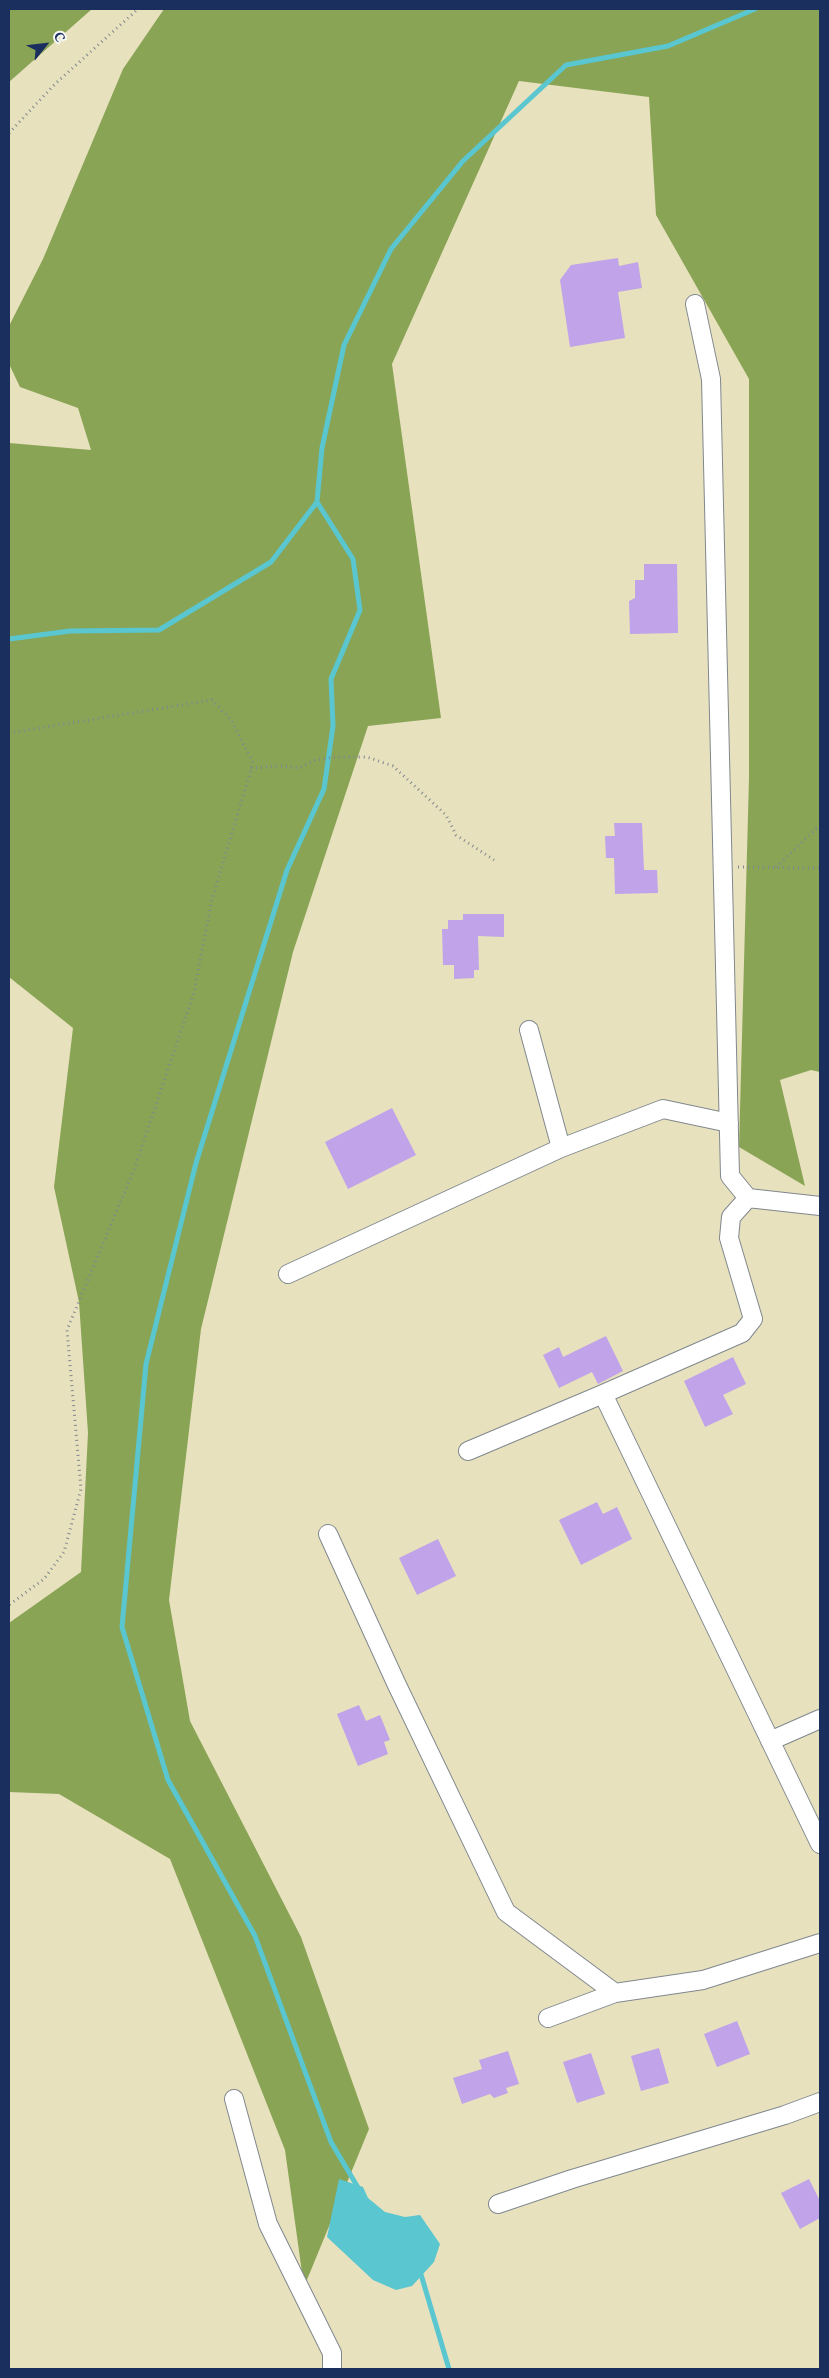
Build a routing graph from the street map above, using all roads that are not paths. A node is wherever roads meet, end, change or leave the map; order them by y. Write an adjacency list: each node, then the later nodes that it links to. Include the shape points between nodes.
1 (696, 304): 3 (street, via 710,379)
2 (529, 1030): 4 (street)
3 (729, 1123): 4 (street, via 663,1110); 5 (street, via 730,1176)
4 (561, 1148): 7 (street)
5 (748, 1198): 6 (street); 8 (street, via 731,1217 729,1238 753,1318 742,1333)
6 (820, 1206)
7 (288, 1274)
8 (602, 1394): 9 (street); 12 (street)
9 (468, 1451)
10 (328, 1534): 15 (street, via 506,1912)
11 (820, 1719): 12 (street)
12 (770, 1741): 13 (street)
13 (820, 1844)
14 (820, 1943): 15 (street, via 703,1980)
15 (615, 1993): 16 (street)
16 (548, 2018)
17 (234, 2098): 20 (street, via 268,2224 332,2352)
18 (820, 2102): 19 (street)
19 (498, 2204)
20 (332, 2369)

